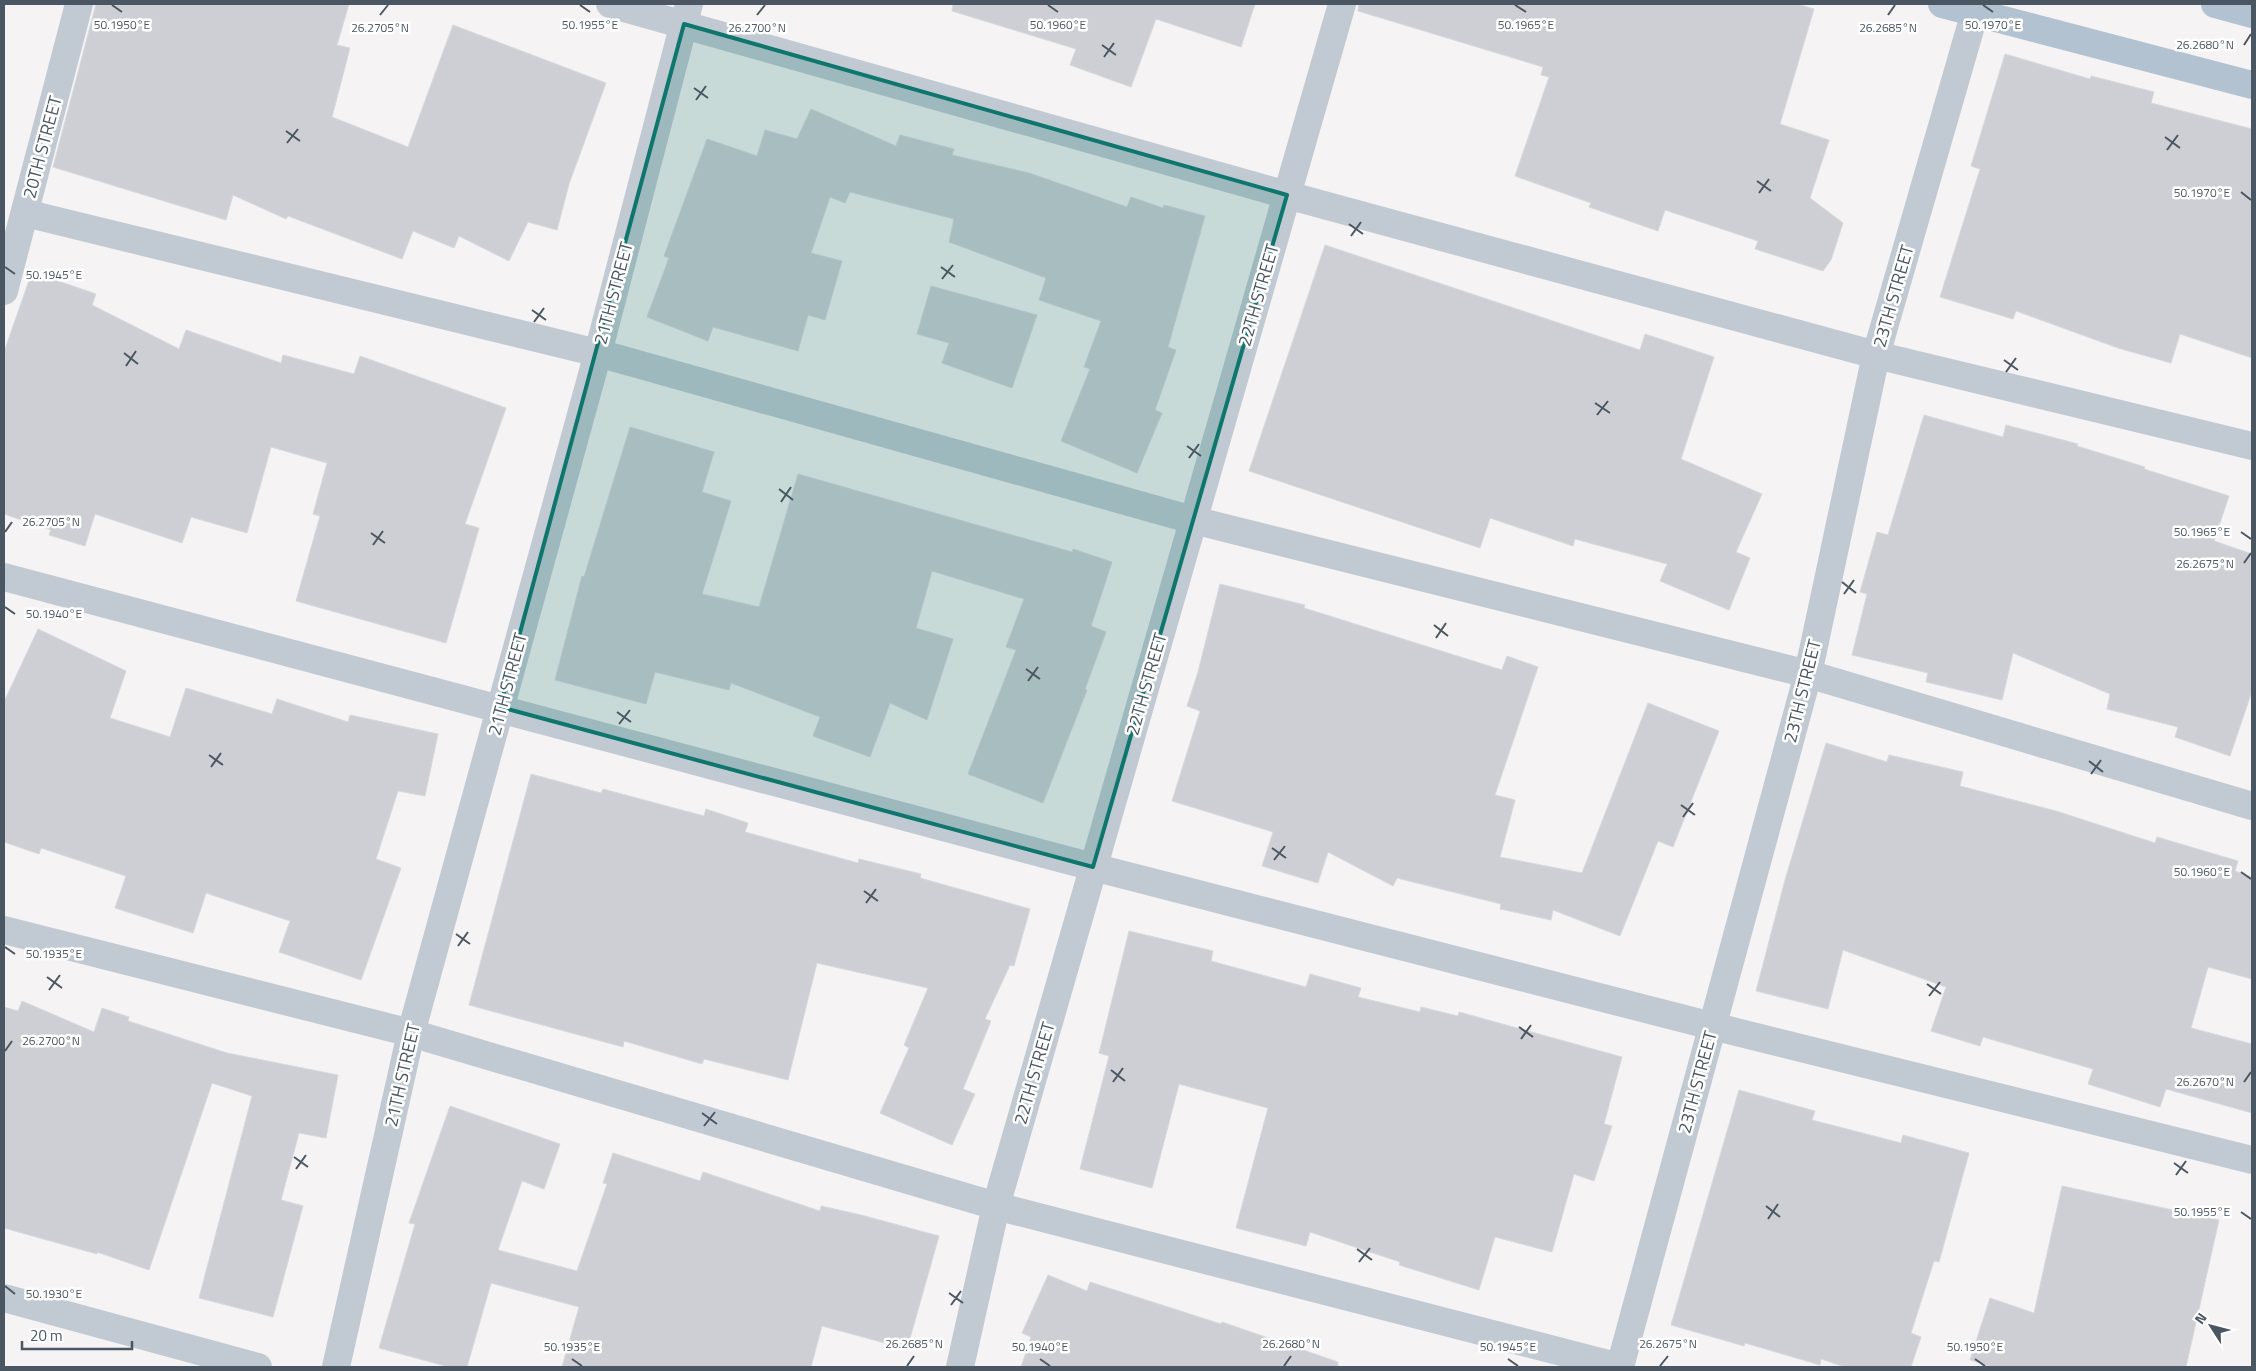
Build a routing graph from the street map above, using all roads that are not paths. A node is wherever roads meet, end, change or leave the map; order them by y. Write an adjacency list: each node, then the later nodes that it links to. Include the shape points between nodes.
1 (79, 4): 11 (street, 20TH STREET)
2 (610, 4): 7 (street)
3 (1342, 4): 10 (street, 22TH STREET)
4 (1942, 4): 6 (main road)
5 (2215, 4): 8 (main road)
6 (1974, 12): 9 (main road); 14 (street, 23TH STREET)
7 (687, 14): 10 (street); 13 (street, 21TH STREET)
8 (2252, 14)
9 (2252, 85)
10 (1287, 195): 14 (street); 16 (street, 22TH STREET)
11 (25, 213): 12 (street, 20TH STREET); 13 (street)
12 (4, 291)
13 (598, 353): 16 (street); 19 (street, 21TH STREET)
14 (1876, 355): 15 (street); 18 (street, 23TH STREET)
15 (2252, 446)
16 (1192, 520): 18 (street); 21 (street, 22TH STREET)
17 (4, 577): 19 (street)
18 (1808, 674): 20 (street); 23 (street, 23TH STREET)
19 (500, 708): 21 (street); 24 (street, 21TH STREET)
20 (2252, 806)
21 (1093, 866): 23 (street); 26 (street, 22TH STREET)
22 (4, 930): 24 (street)
23 (1712, 1026): 25 (street); 31 (street, 23TH STREET)
24 (411, 1033): 26 (street); 29 (street, 21TH STREET)
25 (2252, 1160)
26 (996, 1206): 30 (street, 22TH STREET); 31 (street)
27 (4, 1298): 28 (street)
28 (258, 1367)
29 (336, 1367)
30 (960, 1367)
31 (1620, 1367)

